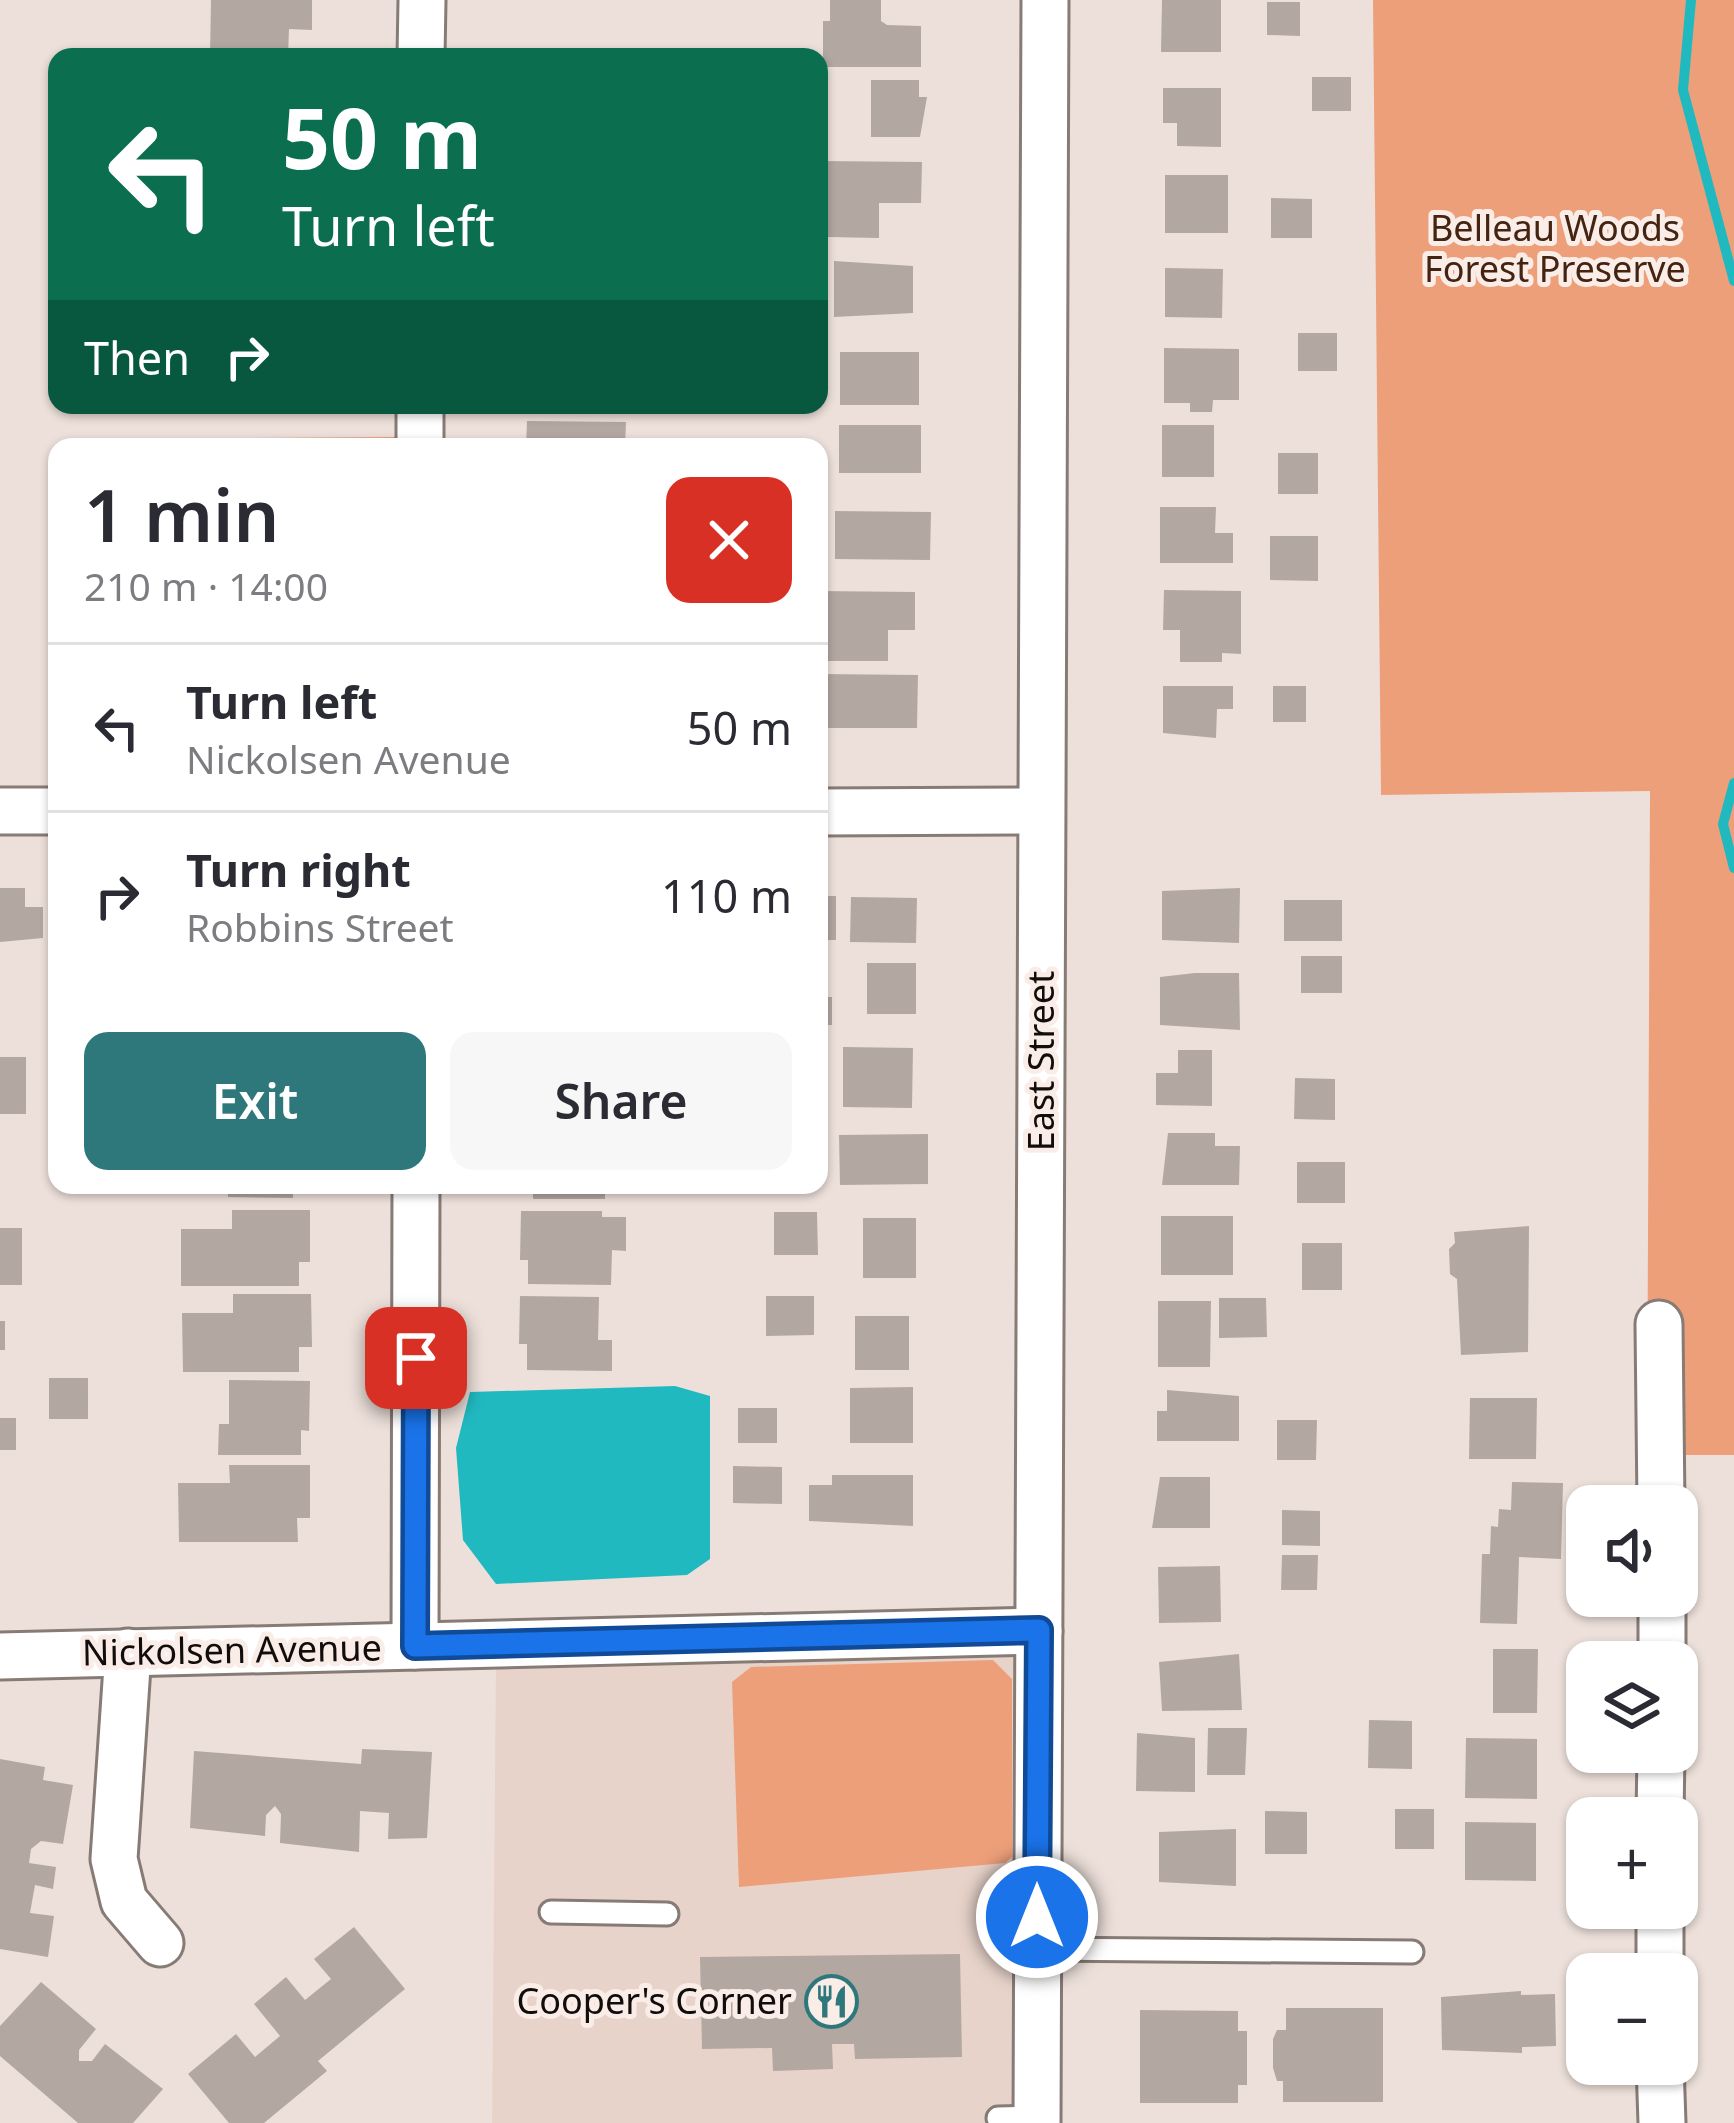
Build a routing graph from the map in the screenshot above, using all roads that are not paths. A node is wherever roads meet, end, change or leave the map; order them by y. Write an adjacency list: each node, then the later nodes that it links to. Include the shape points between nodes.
1 (422, 0): 3 (street)
2 (1045, 0): 5 (street, East Street)
3 (421, 48)
4 (0, 811): 6 (street)
5 (1041, 811): 7 (street); 11 (street, East Street)
6 (48, 812)
7 (828, 812)
8 (416, 1194): 12 (street)
9 (1659, 1324): 10 (street)
10 (1661, 1485)
11 (1039, 1630): 12 (street, Nickolsen Avenue); 17 (street, East Street)
12 (415, 1646): 13 (street, Nickolsen Avenue)
13 (128, 1652): 14 (street, Nickolsen Avenue); 18 (street, via 114,1859 124,1901)
14 (0, 1656)
15 (551, 1912): 16 (lane)
16 (667, 1914)
17 (1025, 1927): 19 (lane); 21 (street, East Street)
18 (160, 1942)
19 (1412, 1952)
20 (1660, 2085): 22 (street)
21 (1024, 2119)
22 (1661, 2123)

